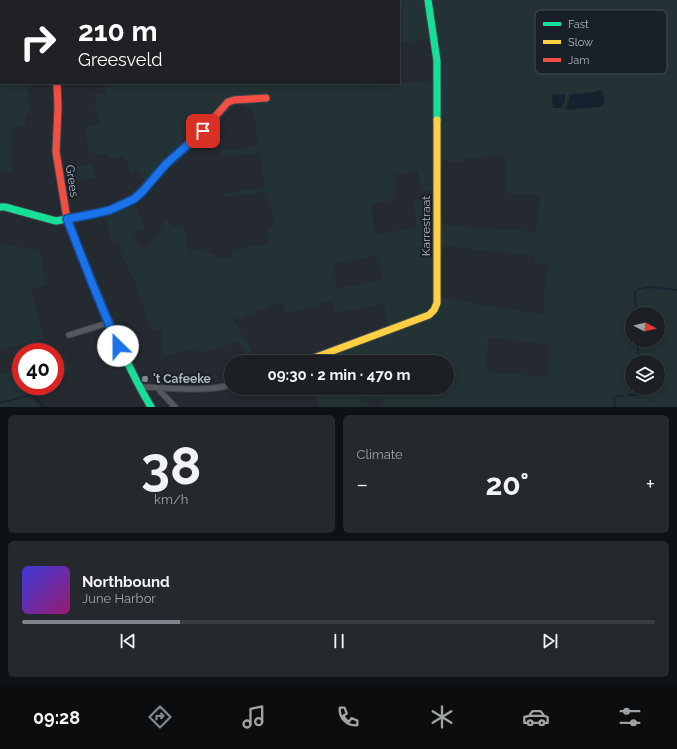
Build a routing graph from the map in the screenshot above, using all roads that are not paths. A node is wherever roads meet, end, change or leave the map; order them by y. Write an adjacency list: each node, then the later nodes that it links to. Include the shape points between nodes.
1 (428, 0): 8 (street, Karrestraat, via 437,67 436,308 429,315)
2 (57, 84): 5 (street, Grees, via 56,152)
3 (266, 98): 5 (street, via 228,102 134,199 110,210)
4 (0, 207): 5 (street, via 56,221)
5 (67, 219): 6 (street, Grees)
6 (108, 323): 7 (street); 11 (street, Grees)
7 (69, 335)
8 (322, 355)
9 (224, 386): 10 (street, via 205,389)
10 (159, 387): 11 (street); 13 (street)
11 (140, 388): 12 (street, Grees)
12 (151, 407)
13 (175, 407)

